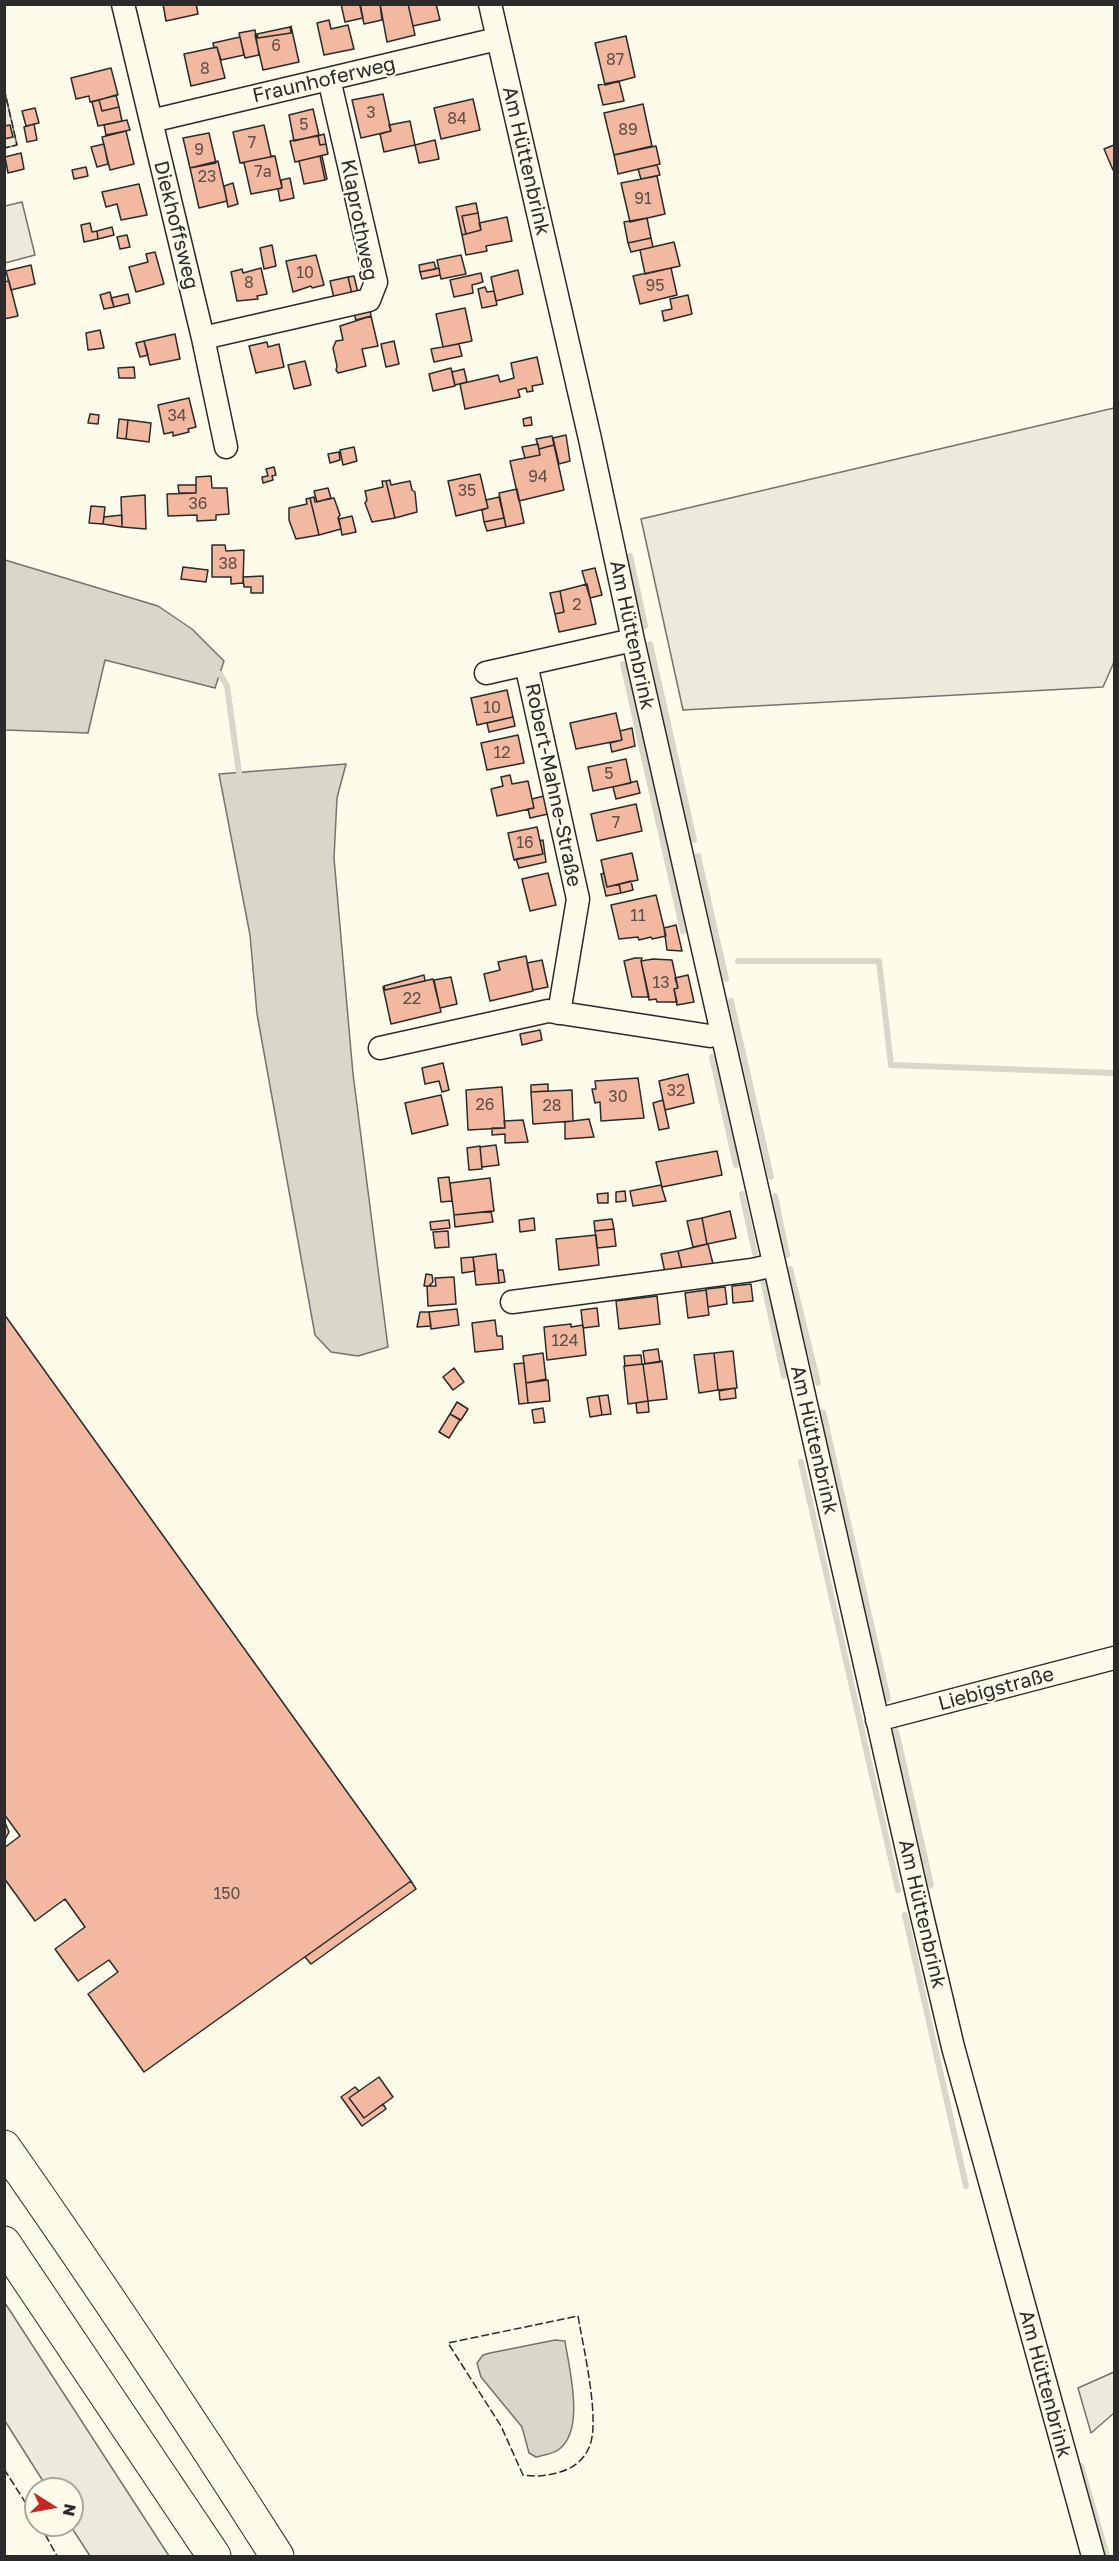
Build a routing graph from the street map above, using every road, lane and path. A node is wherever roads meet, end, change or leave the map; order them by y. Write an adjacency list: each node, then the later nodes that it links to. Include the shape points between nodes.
1 (123, 4): 5 (street, Diekhoffsweg)
2 (490, 4): 3 (street, Am Hüttenbrink)
3 (498, 39): 4 (street, Fraunhoferweg); 8 (street, Am Hüttenbrink)
4 (328, 79): 5 (street, Fraunhoferweg); 6 (street, Klaprothweg, via 376,282 369,300)
5 (151, 121): 6 (street, Diekhoffsweg)
6 (203, 338): 7 (street, Diekhoffsweg)
7 (226, 447)
8 (633, 640): 9 (street, Robert-Mahne-Straße); 12 (street, Am Hüttenbrink)
9 (526, 664): 10 (street, Robert-Mahne-Straße); 11 (street, Robert-Mahne-Straße, via 578,899)
10 (486, 673)
11 (559, 1013): 12 (street, via 710,1036); 13 (street, via 548,1011)
12 (721, 1033): 14 (street, Am Hüttenbrink)
13 (380, 1048)
14 (774, 1265): 15 (street); 17 (street, Am Hüttenbrink)
15 (512, 1302)
16 (1114, 1658): 17 (street, Liebigstraße)
17 (877, 1720): 22 (street, Am Hüttenbrink, via 953,2047)
18 (4, 2147): 21 (highway, via 201,2436)
19 (4, 2243): 20 (highway)
20 (214, 2556)
21 (277, 2556)
22 (1093, 2556)

